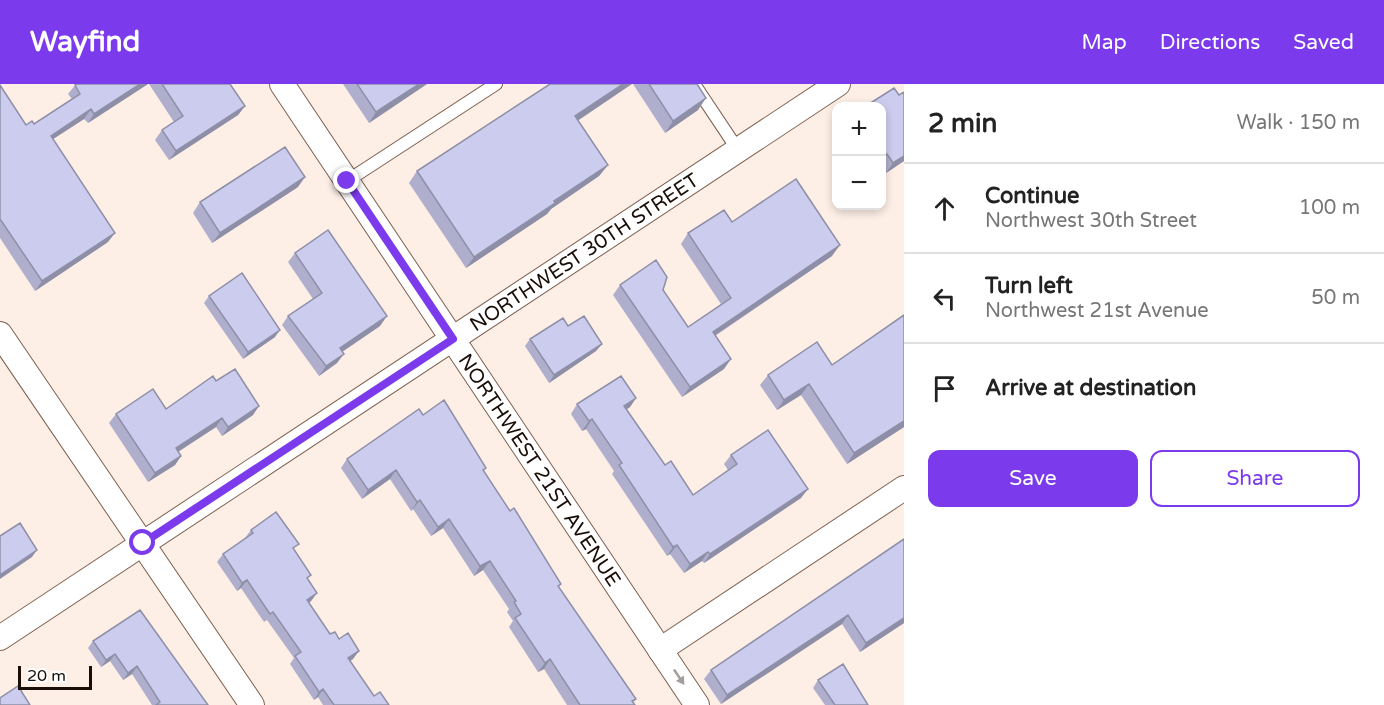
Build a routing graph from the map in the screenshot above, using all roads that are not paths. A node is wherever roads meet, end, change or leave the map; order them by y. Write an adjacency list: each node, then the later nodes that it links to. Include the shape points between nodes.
1 (282, 84): 6 (street, NORTHWEST 21ST AVENUE)
2 (496, 84): 6 (lane)
3 (694, 84): 5 (lane)
4 (838, 84): 5 (street, NORTHWEST 30TH STREET)
5 (738, 150): 8 (street, NORTHWEST 30TH STREET)
6 (347, 181): 8 (street, NORTHWEST 21ST AVENUE)
7 (0, 334): 10 (street)
8 (453, 339): 10 (street, NORTHWEST 30TH STREET); 12 (street, NORTHWEST 21ST AVENUE)
9 (904, 488): 12 (street)
10 (143, 543): 11 (street, NORTHWEST 30TH STREET); 13 (street)
11 (0, 639)
12 (660, 650): 14 (street, NORTHWEST 21ST AVENUE, one-way to 14)
13 (252, 705)
14 (697, 705)

